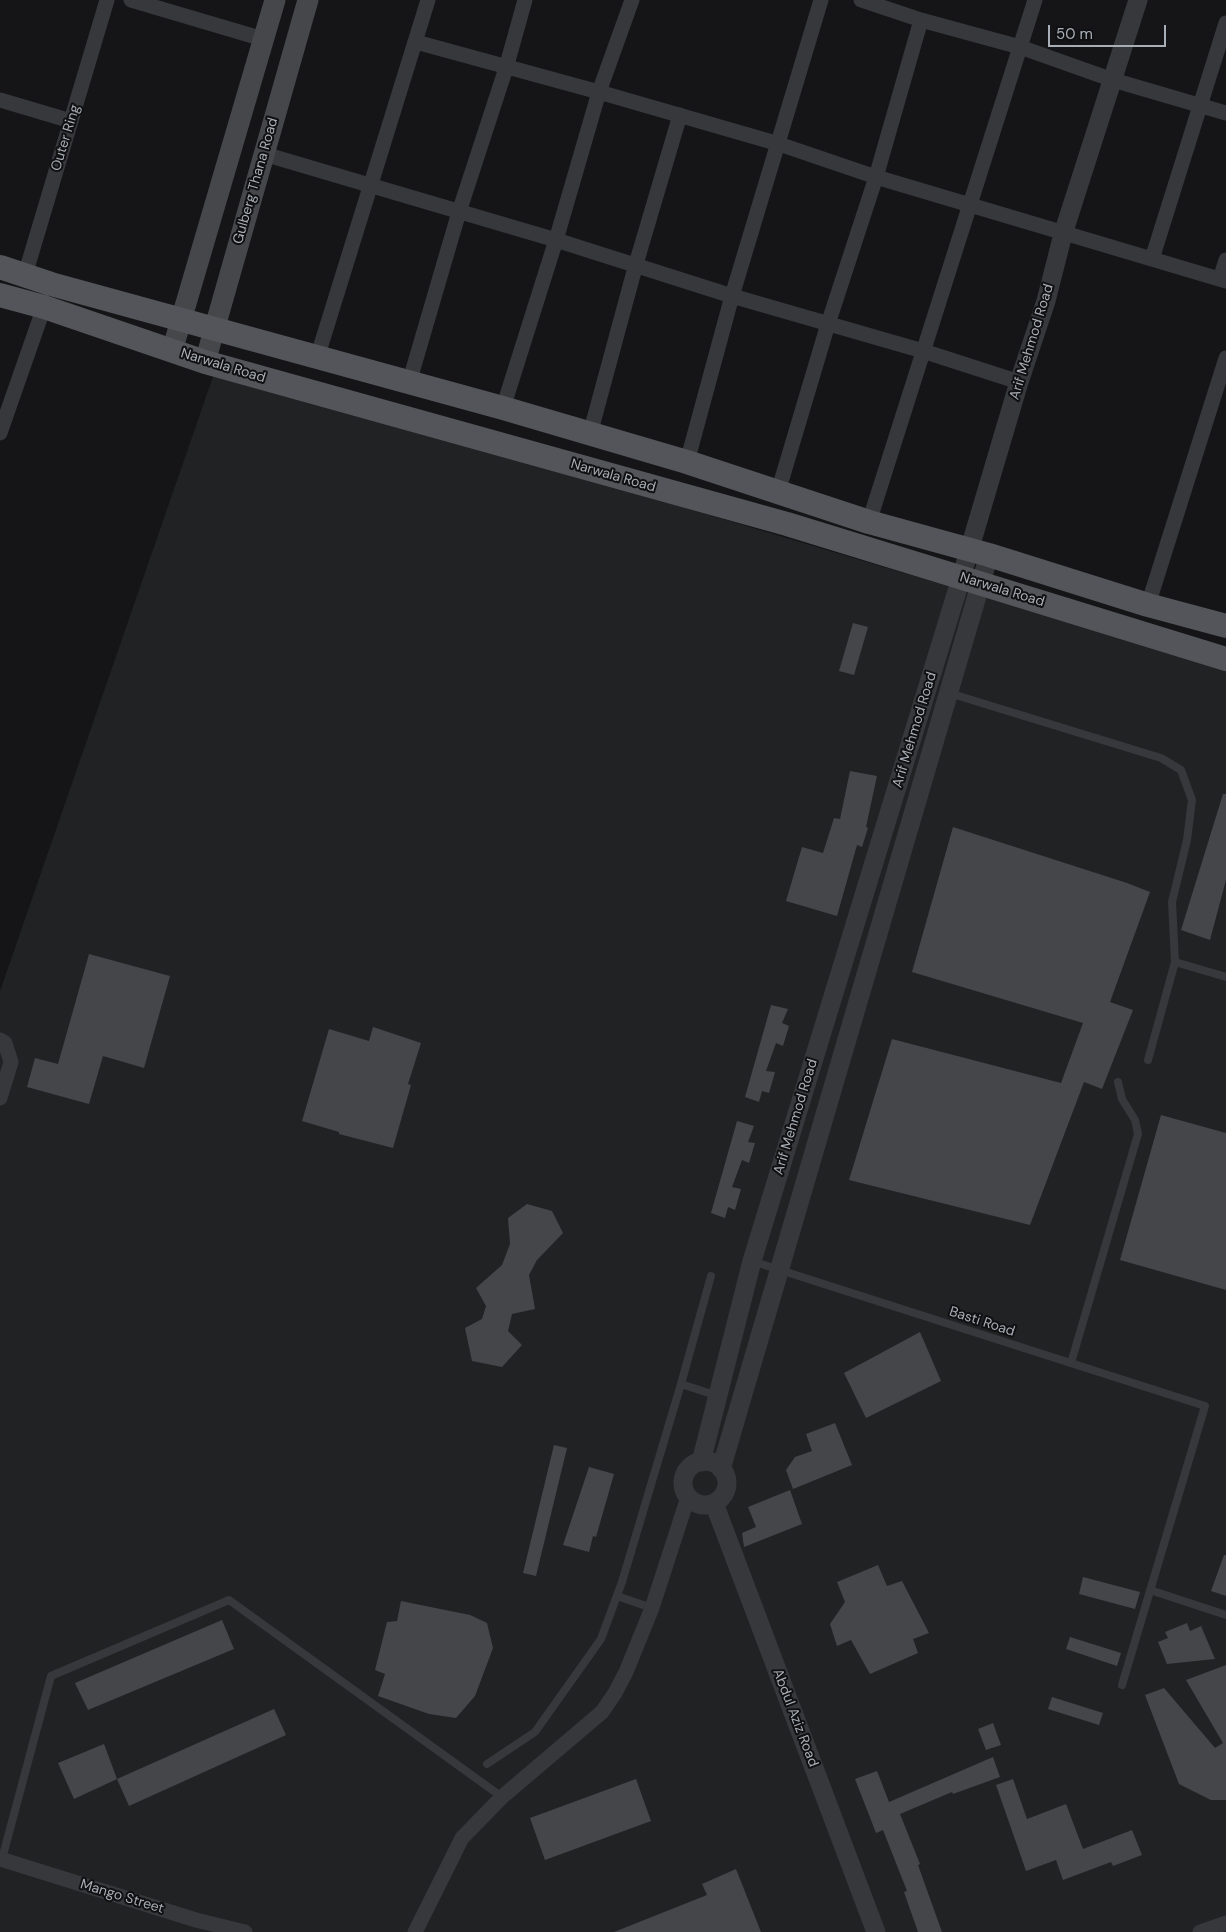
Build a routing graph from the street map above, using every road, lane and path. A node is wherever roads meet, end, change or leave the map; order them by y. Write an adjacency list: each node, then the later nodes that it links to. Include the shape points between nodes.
1 (107, 0): 24 (street, Outer Ring)
2 (131, 0): 14 (street)
3 (275, 0): 14 (main road)
4 (308, 0): 26 (main road, Gulberg Thana Road)
5 (428, 0): 15 (street)
6 (525, 0): 17 (street)
7 (632, 0): 19 (street)
8 (821, 0): 25 (street)
9 (861, 0): 12 (street)
10 (1035, 0): 16 (street)
11 (1138, 0): 18 (street, Arif Mehmod Road)
12 (921, 20): 16 (street); 27 (street)
13 (1226, 23): 21 (street)
14 (263, 39): 42 (main road)
15 (416, 42): 17 (street); 28 (street)
16 (1020, 47): 18 (street); 29 (street)
17 (506, 68): 19 (street); 30 (street)
18 (1113, 80): 21 (street); 31 (street, Arif Mehmod Road)
19 (599, 92): 23 (street); 32 (street)
20 (0, 100): 24 (street)
21 (1200, 106): 22 (street); 33 (street)
22 (1226, 113)
23 (680, 115): 25 (street); 35 (street)
24 (71, 121): 37 (street, Outer Ring)
25 (779, 144): 27 (street); 40 (street)
26 (264, 154): 28 (street); 44 (main road, Gulberg Thana Road)
27 (876, 177): 29 (street); 43 (street)
28 (371, 184): 30 (street); 47 (street)
29 (969, 206): 31 (street); 46 (street)
30 (459, 212): 32 (street); 51 (street)
31 (1063, 234): 33 (street); 50 (street, Arif Mehmod Road, via 1046,301)
32 (556, 240): 35 (street); 52 (street)
33 (1152, 259): 38 (street)
34 (1226, 260): 38 (street)
35 (636, 264): 40 (street); 54 (street)
36 (0, 267): 37 (main road, Narwala Road)
37 (25, 275): 42 (main road, Narwala Road)
38 (1223, 280)
39 (0, 294): 41 (main road, Narwala Road)
40 (732, 296): 43 (street); 55 (street)
41 (44, 307): 45 (main road, Narwala Road); 53 (street)
42 (180, 319): 44 (main road, Narwala Road); 45 (main road)
43 (828, 324): 46 (street); 56 (street)
44 (215, 329): 47 (main road, Narwala Road); 49 (main road, Gulberg Thana Road)
45 (172, 351): 49 (main road, Narwala Road)
46 (923, 351): 50 (street); 57 (street)
47 (317, 358): 51 (main road, Narwala Road)
48 (1226, 358): 60 (street)
49 (205, 362): 59 (main road, Narwala Road, via 777,521)
50 (1019, 382): 58 (street, Arif Mehmod Road)
51 (409, 383): 52 (main road, Narwala Road)
52 (502, 408): 54 (main road, Narwala Road)
53 (0, 433)
54 (590, 434): 55 (main road, Narwala Road)
55 (686, 462): 56 (main road, Narwala Road)
56 (778, 492): 57 (main road, Narwala Road)
57 (869, 522): 58 (main road, Narwala Road)
58 (979, 552): 59 (street, Arif Mehmod Road); 60 (main road, Narwala Road)
59 (971, 581): 62 (main road, Narwala Road); 63 (street); 64 (street, Arif Mehmod Road)
60 (1148, 605): 61 (main road, Narwala Road)
61 (1226, 626)
62 (1226, 659)
63 (949, 693): 65 (street); 66 (lane, via 1161,758 1181,770 1192,800 1187,840 1172,902)
64 (900, 776): 65 (street); 68 (street, Arif Mehmod Road)
65 (922, 783): 69 (street)
66 (1175, 962): 67 (lane); 71 (lane)
67 (1226, 977)
68 (825, 1022): 69 (street); 74 (street, Arif Mehmod Road)
69 (850, 1029): 75 (street)
70 (0, 1040): 73 (street, via 5,1043 11,1062)
71 (1148, 1060)
72 (1118, 1082): 79 (lane, via 1138,1134)
73 (0, 1098)
74 (770, 1202): 75 (street); 76 (street, Arif Mehmod Road)
75 (796, 1210): 77 (street)
76 (752, 1261): 77 (lane, Basti Road); 81 (street, Arif Mehmod Road)
77 (779, 1269): 79 (lane, Basti Road); 83 (street)
78 (711, 1276): 80 (lane)
79 (1071, 1363): 86 (lane, Basti Road, via 1205,1406)
80 (681, 1384): 81 (lane); 87 (lane)
81 (718, 1396): 82 (street, Arif Mehmod Road)
82 (701, 1462): 83 (street, via 715,1464); 84 (street, via 688,1469 685,1476 684,1490)
83 (721, 1469): 85 (street, via 727,1481 726,1488)
84 (688, 1497): 85 (street, via 700,1505); 88 (street)
85 (714, 1504): 97 (street, Abdul Aziz Road)
86 (1150, 1590): 89 (lane); 90 (lane)
87 (617, 1596): 88 (lane); 91 (lane, via 601,1639 535,1732)
88 (652, 1608): 92 (street, via 626,1672 602,1712)
89 (1226, 1615)
90 (1122, 1685)
91 (487, 1764)
92 (502, 1797): 93 (lane, via 229,1600 51,1676); 96 (street, via 462,1838)
93 (1, 1859): 95 (street, Mango Street, via 196,1920)
94 (1226, 1923): 98 (street)
95 (245, 1932)
96 (415, 1932)
97 (876, 1932)
98 (1200, 1932)

